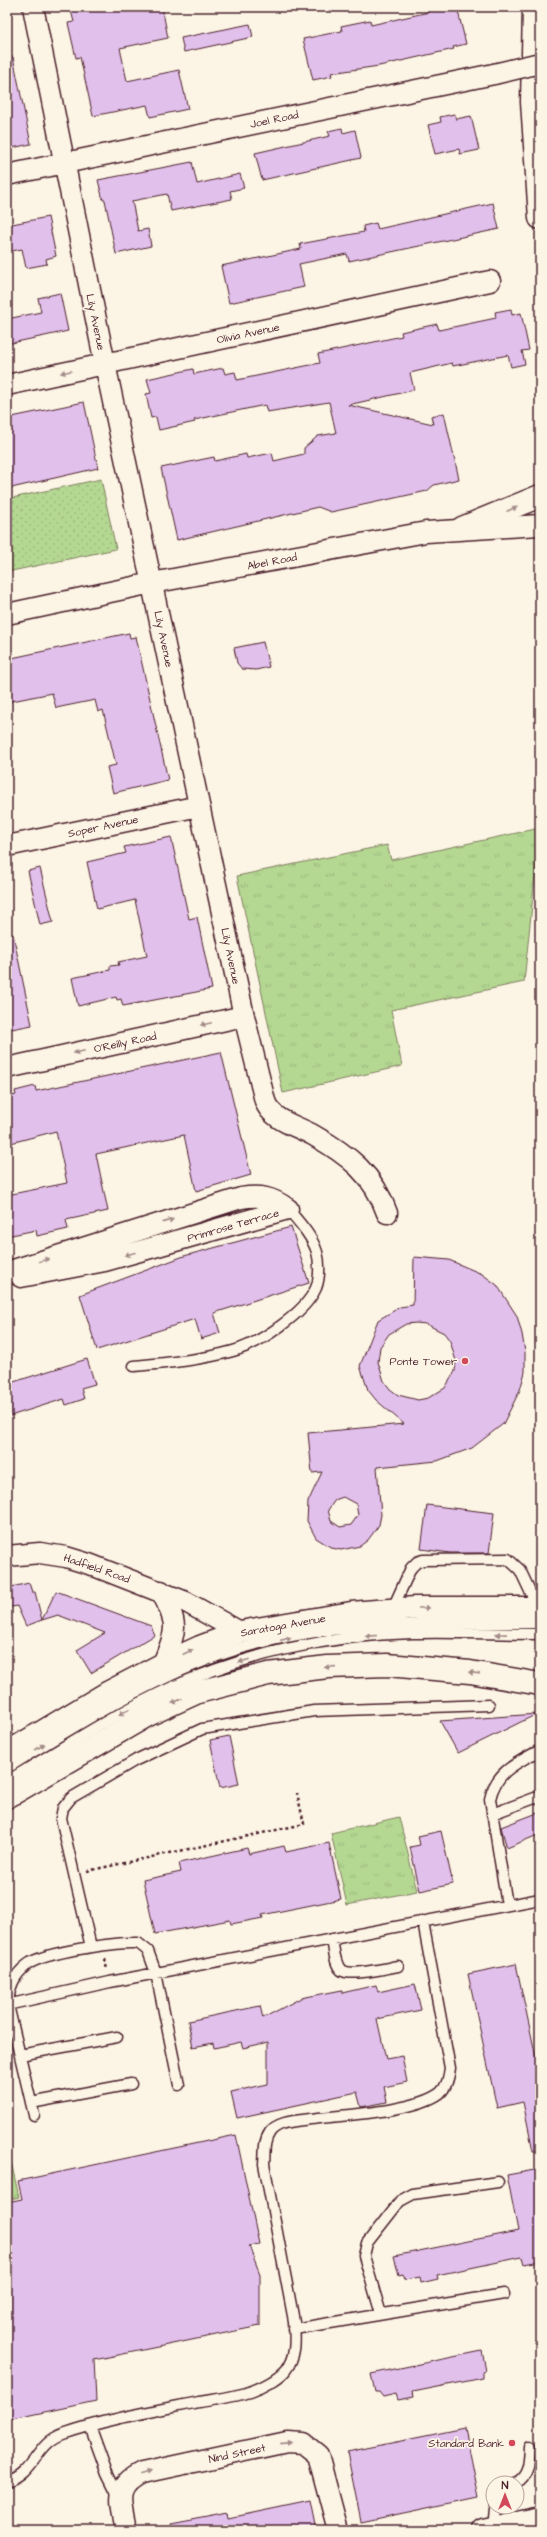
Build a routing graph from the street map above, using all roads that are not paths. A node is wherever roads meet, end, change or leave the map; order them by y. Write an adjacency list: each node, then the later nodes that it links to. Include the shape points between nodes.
1 (32, 7): 4 (street, Lily Avenue)
2 (534, 7): 6 (main road, via 532,102)
3 (540, 63): 4 (street, Joel Road, bridge)
4 (64, 163): 5 (street, Joel Road); 8 (street, Lily Avenue)
5 (7, 175)
6 (540, 218)
7 (490, 280): 8 (street, Olivia Avenue)
8 (104, 364): 9 (street, Olivia Avenue, one-way to 9); 13 (street, Lily Avenue)
9 (7, 385)
10 (540, 496): 12 (main road, one-way to 10)
11 (540, 525): 12 (street, Abel Road)
12 (462, 528): 13 (street, Abel Road, via 426,532)
13 (152, 583): 14 (street, Abel Road); 15 (street, Lily Avenue)
14 (7, 614)
15 (199, 806): 16 (street, Soper Avenue); 17 (street, Lily Avenue)
16 (7, 846)
17 (244, 1016): 18 (street, O'Reilly Road, one-way to 18); 20 (street, Lily Avenue, via 268,1109 356,1164 380,1192)
18 (7, 1068)
19 (288, 1209): 21 (street, Primrose Terrace, one-way to 19, via 241,1198 264,1196 276,1200); 22 (street, Primrose Terrace, one-way to 22, via 105,1261 43,1275); 23 (lane, via 313,1241 317,1253 318,1279 310,1298 286,1321 235,1351 196,1360)
20 (388, 1213)
21 (7, 1272)
22 (7, 1279)
23 (134, 1366)
24 (7, 1556): 25 (street, Hadfield Road, via 40,1553 66,1556)
25 (161, 1591): 28 (street, Hadfield Road); 30 (street, via 175,1621 173,1638)
26 (392, 1610): 27 (main road, Saratoga Avenue, one-way to 27); 27 (lane, via 411,1568 417,1562 508,1559 520,1570); 28 (main road, Saratoga Avenue, via 352,1613)
27 (539, 1613): 35 (lane, one-way to 27, via 120,1701 161,1680 221,1655 258,1645 348,1628)
28 (240, 1632): 30 (main road, Saratoga Avenue, one-way to 28)
29 (540, 1634): 36 (lane, one-way to 36, via 397,1634 351,1638 292,1648 251,1659 214,1670 169,1689 111,1719)
30 (163, 1664): 34 (main road, Saratoga Avenue, via 109,1692)
31 (540, 1684): 38 (main road, one-way to 38, via 470,1672 387,1664 268,1674 198,1692 148,1715)
32 (489, 1705): 44 (lane, via 314,1711 202,1729 136,1760 71,1798 63,1808 61,1818)
33 (540, 1750): 39 (lane, via 507,1768 498,1779 490,1800)
34 (7, 1753)
35 (7, 1768)
36 (7, 1781)
37 (540, 1796): 39 (lane)
38 (7, 1797)
39 (492, 1814): 41 (lane)
40 (540, 1899): 41 (lane)
41 (507, 1905): 42 (lane)
42 (423, 1922): 43 (lane); 57 (lane, via 450,2068 448,2082 441,2092 424,2101 403,2106 290,2122 271,2131 265,2142 264,2164)
43 (332, 1939): 45 (lane, via 337,1963 342,1970 351,1973); 46 (lane)
44 (91, 1947): 46 (lane, via 101,1944 138,1943 148,1951); 47 (lane, via 28,1964 15,1977 10,1988)
45 (398, 1966)
46 (156, 1973): 47 (lane); 51 (lane)
47 (8, 2005): 49 (lane)
48 (118, 2036): 49 (lane)
49 (20, 2055): 52 (lane)
50 (131, 2084): 52 (lane)
51 (179, 2085)
52 (31, 2103): 53 (lane)
53 (34, 2116)
54 (498, 2182): 56 (lane, via 413,2194 400,2201 367,2242 364,2256)
55 (504, 2294): 56 (lane)
56 (381, 2314): 57 (lane)
57 (294, 2329): 58 (lane, via 292,2360 284,2372 252,2392)
58 (90, 2426): 61 (lane, via 48,2442 23,2475); 62 (lane)
59 (530, 2446): 60 (lane, via 528,2470)
60 (524, 2475)
61 (7, 2481)
62 (120, 2499): 65 (street); 66 (street, Nind Street, one-way to 66, via 129,2479 142,2473 287,2442 303,2443 318,2455 321,2461)
63 (540, 2518): 64 (main road)
64 (490, 2522)
65 (126, 2530)
66 (338, 2530)

